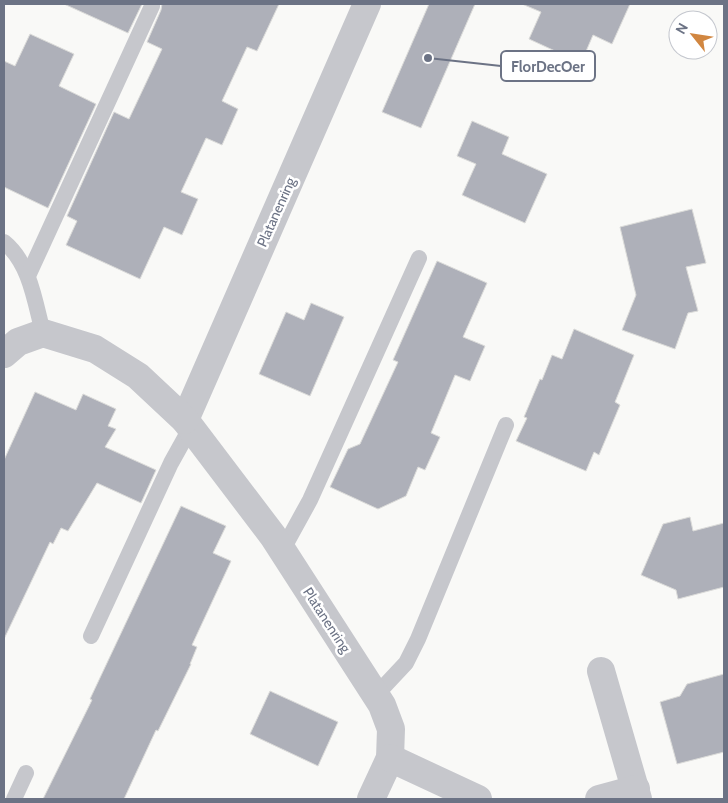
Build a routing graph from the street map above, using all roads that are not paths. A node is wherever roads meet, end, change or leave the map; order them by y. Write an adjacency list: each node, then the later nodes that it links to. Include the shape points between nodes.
1 (367, 4): 8 (street, Platanenring)
2 (152, 6): 5 (lane)
3 (4, 242): 5 (lane, via 13,250)
4 (419, 258): 10 (lane, via 310,500)
5 (28, 276): 6 (lane)
6 (43, 333): 7 (street, via 18,342); 8 (street, Platanenring, via 95,349 138,376)
7 (4, 354)
8 (188, 423): 10 (street, Platanenring); 11 (lane)
9 (506, 425): 13 (lane, via 418,639 406,663)
10 (282, 551): 13 (street, Platanenring)
11 (90, 636)
12 (601, 671): 16 (street)
13 (376, 694): 14 (street, Platanenring, via 391,729)
14 (390, 758): 18 (street, Platanenring); 19 (street)
15 (26, 773): 17 (lane)
16 (637, 794): 20 (street)
17 (14, 799)
18 (371, 799)
19 (478, 799)
20 (599, 799)

